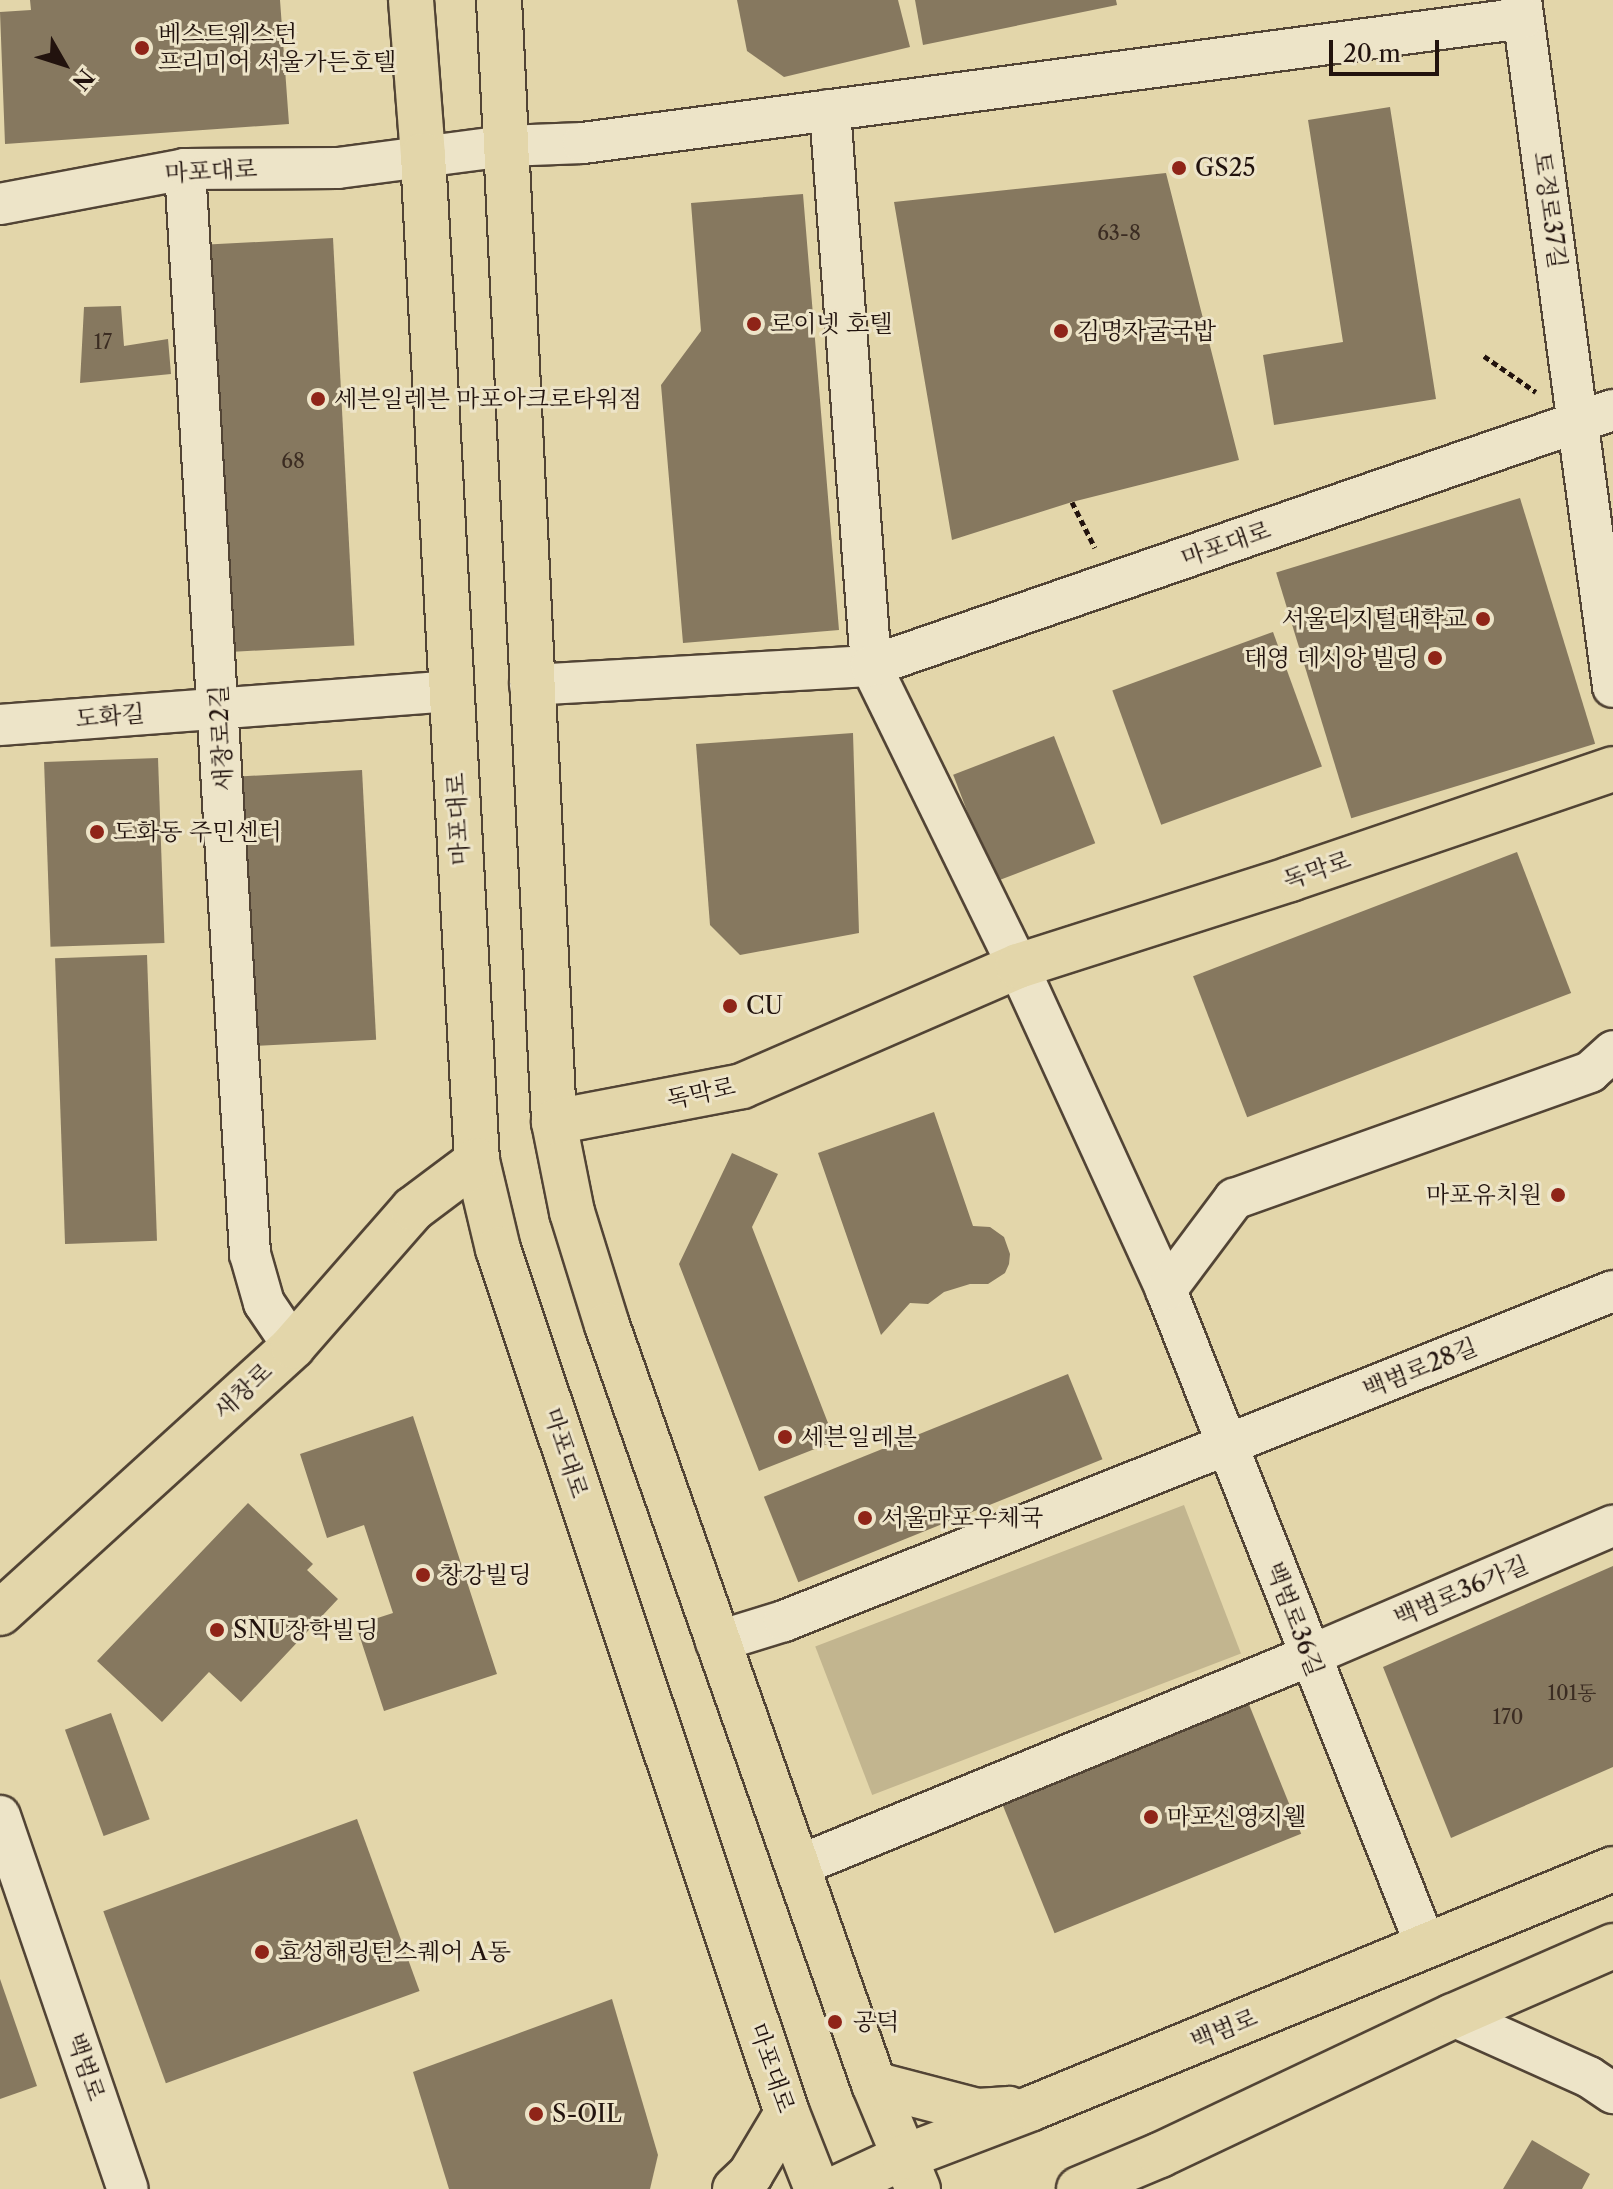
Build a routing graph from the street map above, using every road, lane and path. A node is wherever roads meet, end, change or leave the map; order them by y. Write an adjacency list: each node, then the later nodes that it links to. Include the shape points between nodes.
1 (411, 0): 6 (main road, 마포대로)
2 (499, 0): 5 (main road)
3 (1522, 9): 4 (street, 마포대로); 9 (street, 토정로37길)
4 (830, 110): 5 (street, 마포대로, via 583,143); 12 (street)
5 (505, 146): 6 (street, 마포대로); 13 (main road)
6 (423, 155): 7 (street, 마포대로, via 338,168); 15 (main road, 마포대로)
7 (185, 169): 8 (street, 마포대로); 16 (street, 새창로2길)
8 (0, 204)
9 (1596, 415): 11 (street, 마포대로); 14 (street, 토정로37길)
10 (1072, 502): 11 (path)
11 (1113, 583): 12 (street, 마포대로)
12 (871, 666): 13 (street, 마포대로); 19 (street)
13 (530, 685): 21 (main road)
14 (1613, 687)
15 (451, 691): 16 (street); 22 (main road, 마포대로)
16 (220, 707): 17 (street, 도화길); 25 (street, 새창로2길, via 250,1254 264,1303)
17 (0, 725)
18 (1613, 769): 19 (main road, 독막로)
19 (1018, 966): 21 (main road, 독막로, via 742,1086); 23 (street, 백범로36길)
20 (1613, 1051): 23 (street, via 1590,1072 1234,1199)
21 (554, 1122): 29 (main road, via 572,1212 607,1325)
22 (477, 1161): 25 (main road, 새창로, via 413,1209); 40 (main road, 마포대로, via 498,1249)
23 (1166, 1290): 26 (street, 백범로36길)
24 (1613, 1291): 26 (street, 백범로28길)
25 (293, 1346): 28 (main road, 새창로)
26 (1227, 1445): 29 (street, via 784,1621); 30 (street, 백범로36길)
27 (1613, 1526): 30 (street, 백범로36가길)
28 (0, 1613)
29 (716, 1642): 32 (main road)
30 (1309, 1656): 32 (street); 34 (street, 백범로36길)
31 (0, 1816): 43 (street, 백범로)
32 (798, 1866): 37 (main road)
33 (1613, 1869): 34 (main road, 백범로)
34 (1426, 1946): 39 (main road, 백범로)
35 (1613, 1946): 36 (main road)
36 (1453, 2016): 38 (street, via 1589,2077); 41 (main road)
37 (874, 2084): 39 (main road, via 978,2111); 42 (main road)
38 (1613, 2093)
39 (1032, 2108): 42 (main road, 백범로)
40 (787, 2113): 44 (main road, via 750,2175); 45 (main road); 46 (main road, 마포대로)
41 (1160, 2155): 47 (main road); 48 (main road)
42 (879, 2179)
43 (128, 2189)
44 (735, 2189)
45 (789, 2189)
46 (817, 2189)
47 (1079, 2189)
48 (1124, 2189)

